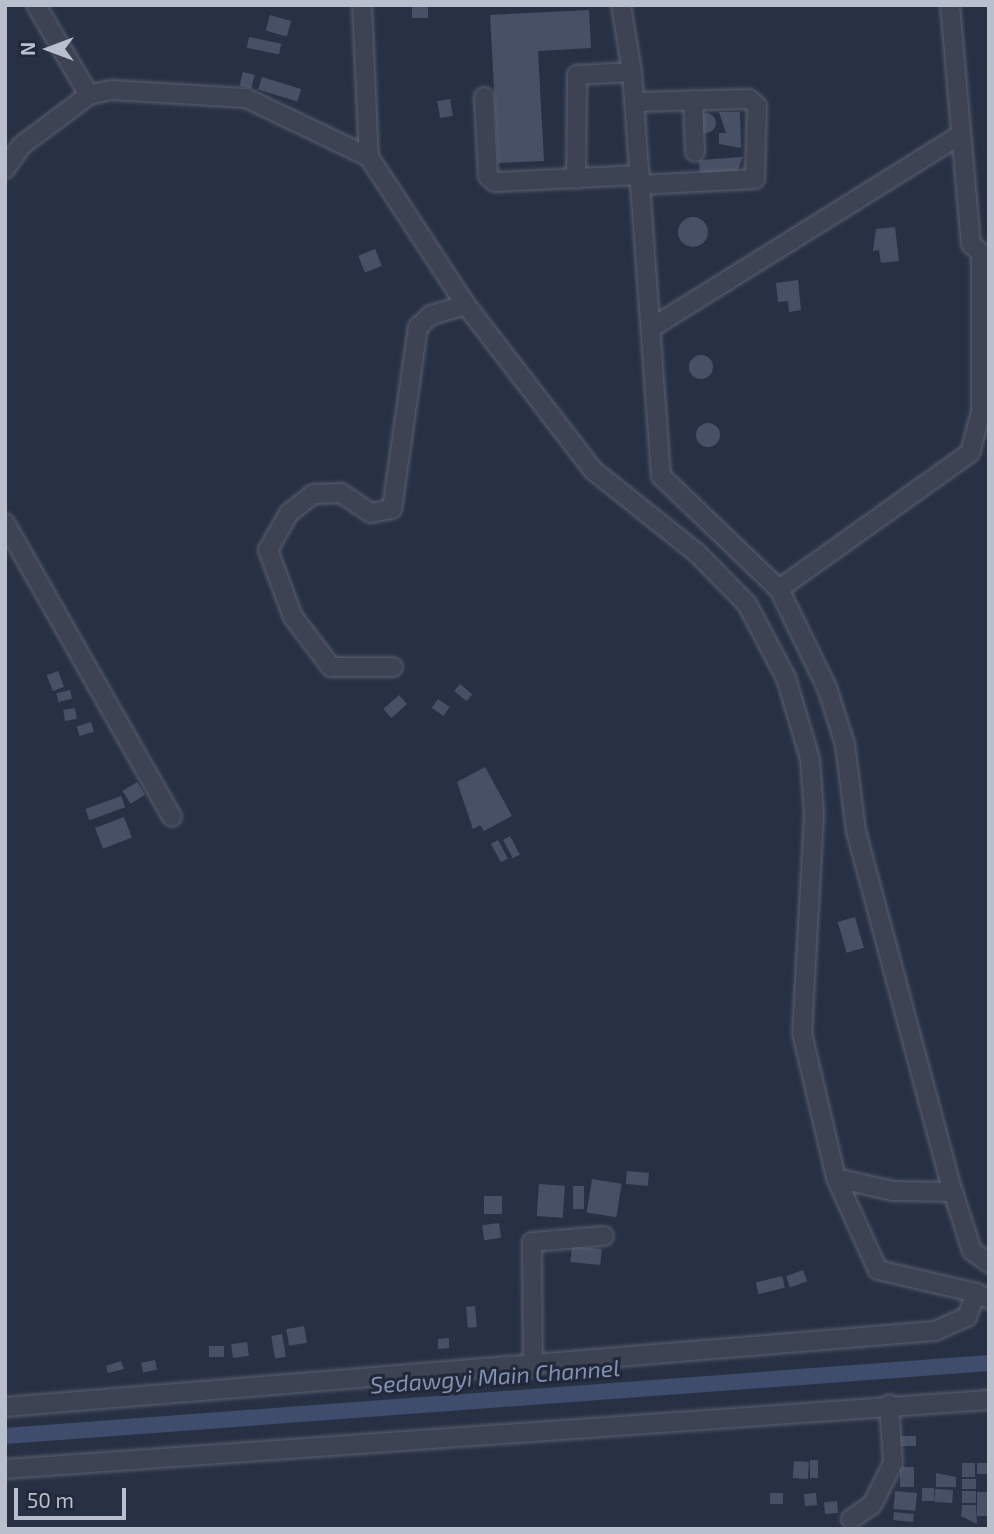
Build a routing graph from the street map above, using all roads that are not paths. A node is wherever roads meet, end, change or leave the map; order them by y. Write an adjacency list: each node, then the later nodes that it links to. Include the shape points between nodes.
1 (37, 5): 6 (street)
2 (362, 5): 12 (street)
3 (621, 5): 5 (street)
4 (950, 5): 10 (street)
5 (632, 72): 9 (street); 14 (street, via 577,75)
6 (89, 95): 12 (street, via 111,90 246,98); 13 (street, via 22,145)
7 (484, 97): 14 (street, via 488,176 495,182)
8 (693, 100): 9 (street); 11 (street); 15 (street, via 755,102 755,179)
9 (634, 102): 15 (street)
10 (961, 134): 16 (street, via 971,244); 18 (street)
11 (695, 152)
12 (369, 157): 17 (street)
13 (5, 169)
14 (576, 179): 15 (street)
15 (640, 180): 18 (street)
16 (985, 260): 20 (street, via 981,411 970,453)
17 (466, 305): 21 (street, via 431,315 418,327 392,509 371,513 341,493 313,494 289,513 268,550 293,617 331,667); 23 (street, via 593,470 697,553 747,604 786,678 810,759 814,814 803,924 803,1044)
18 (651, 328): 20 (street, via 661,476)
19 (5, 523): 22 (street)
20 (779, 589): 24 (street, via 827,688 845,744 856,831)
21 (393, 667)
22 (172, 817)
23 (836, 1178): 24 (street, via 893,1191); 27 (street, via 878,1270)
24 (953, 1192): 26 (street, via 972,1251)
25 (604, 1236): 28 (street, via 532,1242)
26 (989, 1263)
27 (982, 1296): 28 (street, via 967,1317 936,1331)
28 (533, 1368): 31 (street)
29 (989, 1400): 30 (street)
30 (889, 1404): 32 (street); 33 (street, via 892,1464 872,1505)
31 (5, 1407)
32 (5, 1469)
33 (850, 1519)

